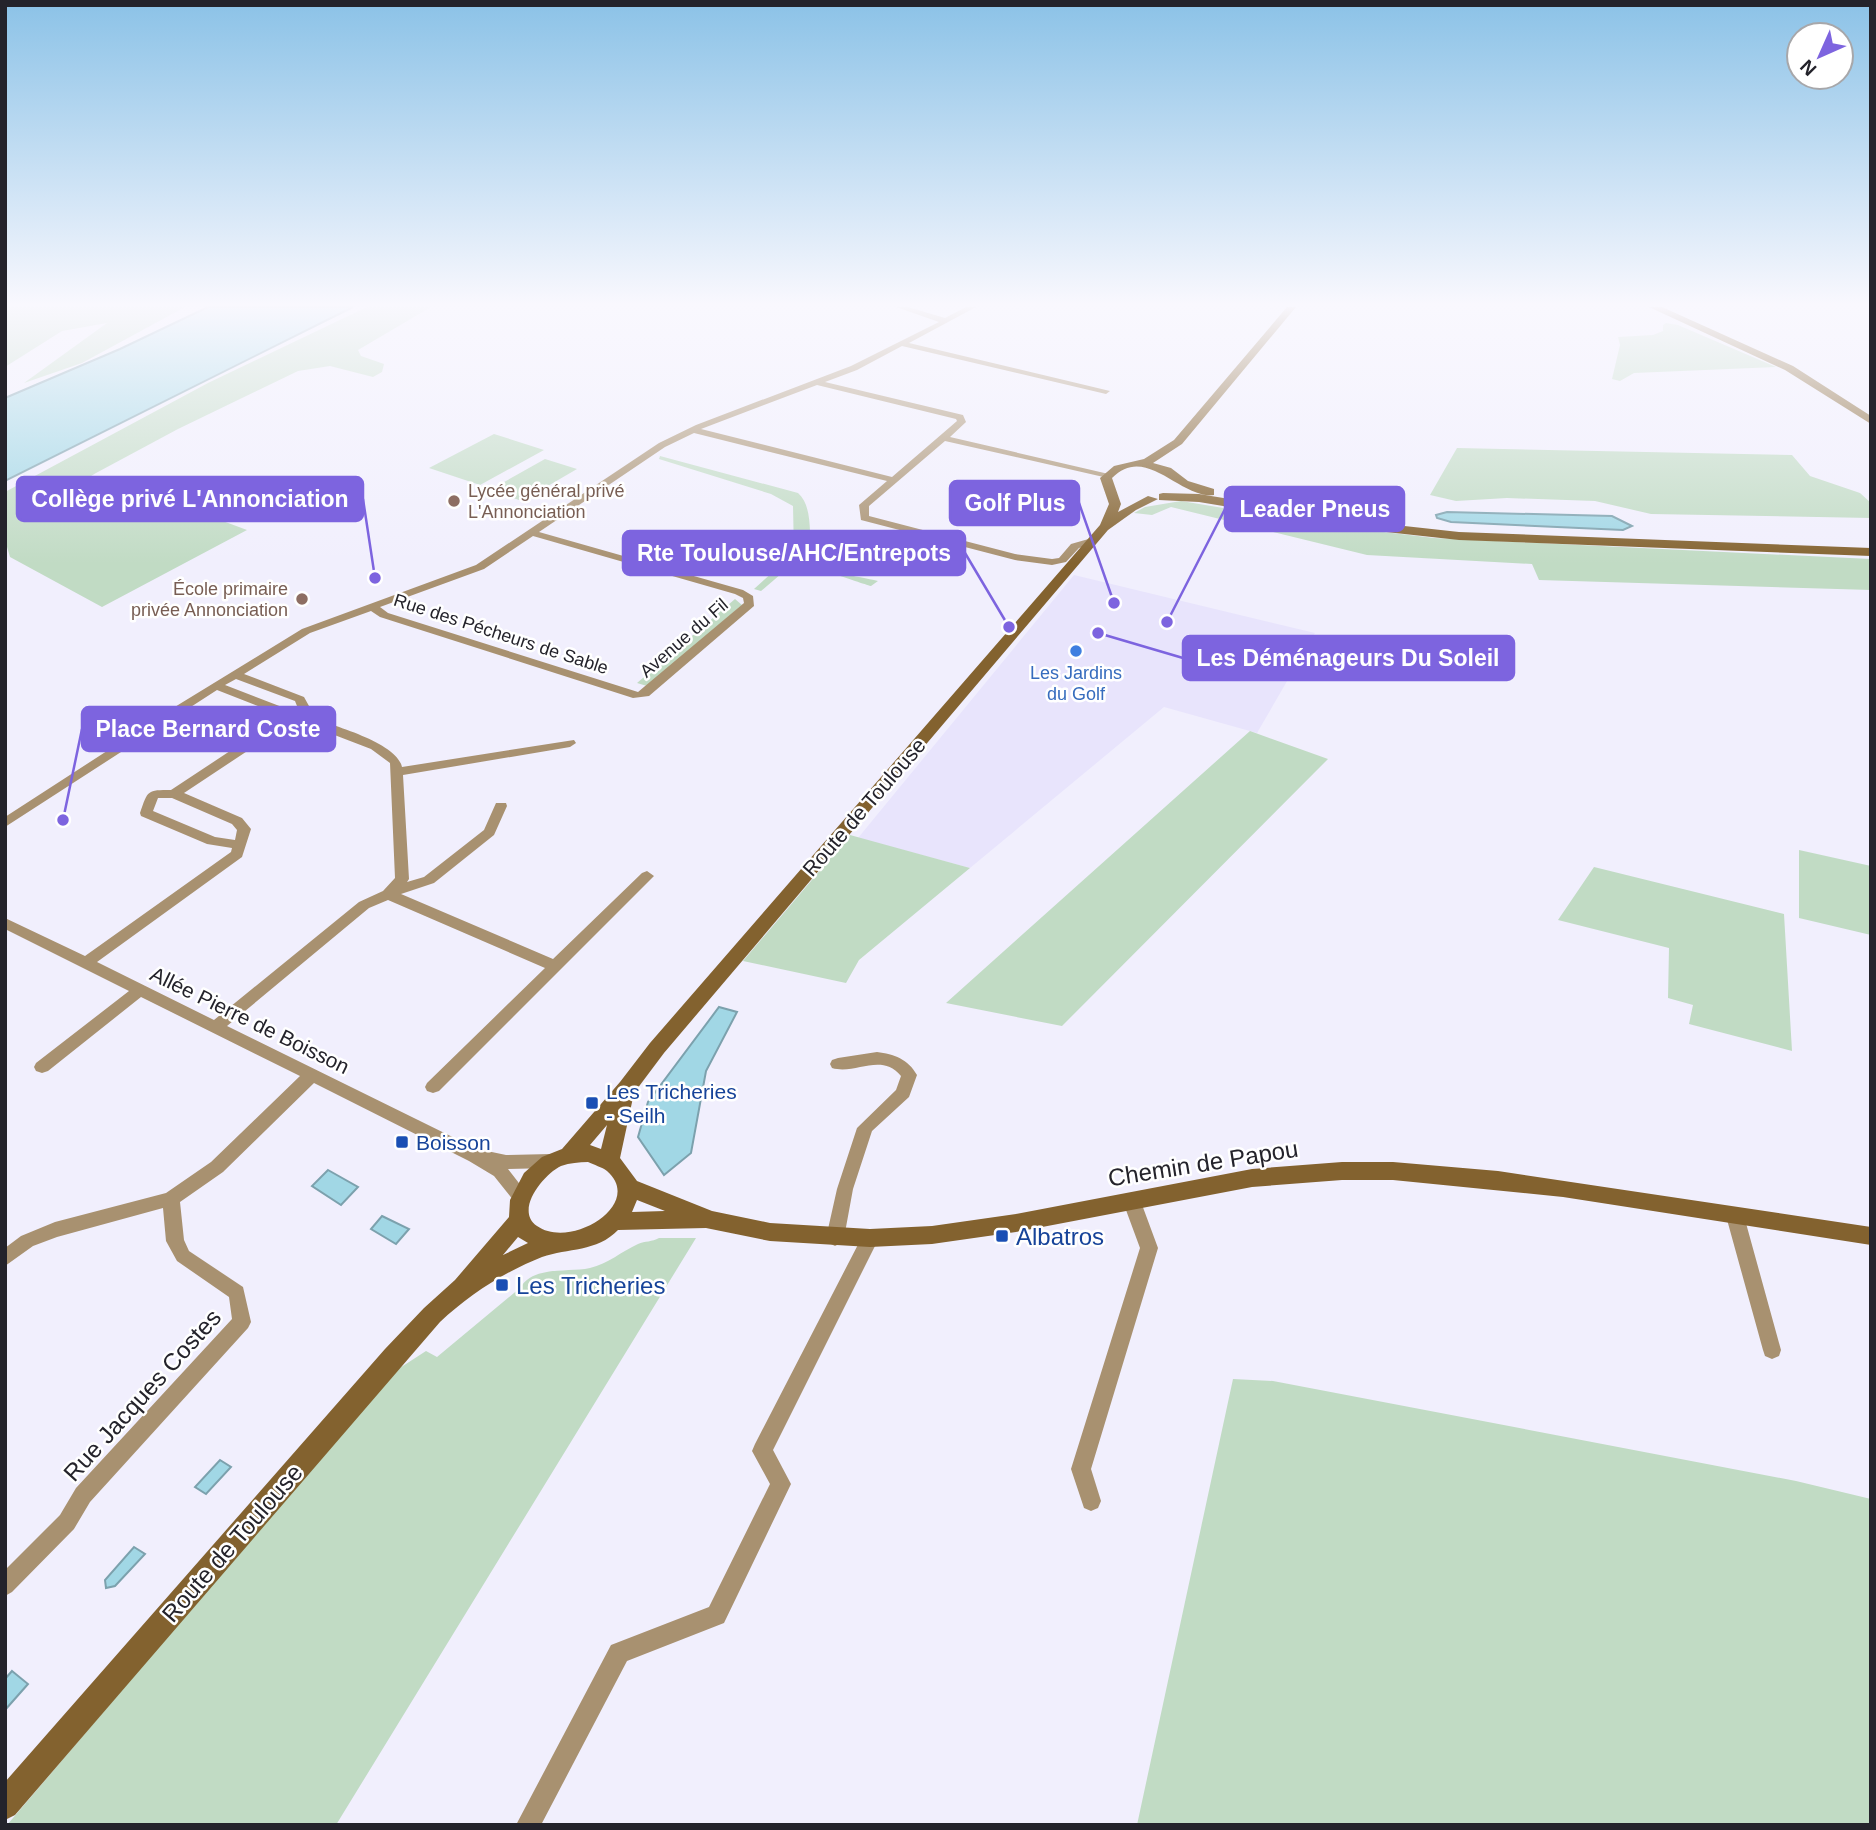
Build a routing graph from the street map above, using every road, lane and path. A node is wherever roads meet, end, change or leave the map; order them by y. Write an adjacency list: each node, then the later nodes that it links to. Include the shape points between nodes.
1 (789, 392): 6 (street)
2 (859, 392): 7 (street, via 960,417 962,422)
3 (1220, 392): 8 (main road)
4 (1827, 392): 5 (main road)
5 (1871, 421)
6 (693, 430): 12 (street); 16 (street, via 662,445)
7 (943, 438): 10 (street); 12 (street)
8 (1178, 442): 9 (main road); 11 (main road, via 1170,460)
9 (1137, 465): 10 (main road); 11 (main road)
10 (1108, 475): 13 (main road, Route de Toulouse)
11 (1175, 476): 14 (main road, via 1177,490); 15 (main road)
12 (894, 480): 17 (street, via 863,505 864,518 1042,561 1062,561 1075,546)
13 (1110, 488): 14 (main road, via 1128,497); 17 (main road, Route de Toulouse, via 1115,504)
14 (1158, 498): 15 (main road); 17 (main road, Route de Toulouse, via 1132,507)
15 (1246, 505): 18 (main road, via 1459,536)
16 (532, 533): 19 (street, via 480,567); 22 (street, Avenue du Fil, via 748,596 750,604 645,694)
17 (1098, 534): 41 (main road, Route de Toulouse)
18 (1871, 552)
19 (372, 606): 20 (street, via 306,631); 22 (street, Rue des Pécheurs de Sable, via 384,615)
20 (235, 674): 21 (street); 23 (street, via 300,699)
21 (216, 686): 23 (street); 28 (street)
22 (621, 692)
23 (299, 718): 25 (street, via 384,750 396,763); 26 (street, via 284,721)
24 (570, 743): 25 (street)
25 (397, 772): 31 (street, via 402,879)
26 (174, 794): 29 (street, via 237,821 244,828); 29 (street, via 153,794 146,813 212,841)
27 (501, 806): 31 (street, via 489,832 429,880)
28 (5, 822)
29 (240, 845): 33 (street, via 237,854)
30 (647, 876): 34 (street)
31 (388, 894): 34 (street); 36 (street, via 364,905)
32 (5, 923): 33 (street, Allée Pierre de Boisson)
33 (86, 962): 35 (street, Allée Pierre de Boisson)
34 (555, 966): 40 (street)
35 (140, 990): 36 (street, Allée Pierre de Boisson); 38 (street)
36 (215, 1028): 39 (street, Allée Pierre de Boisson)
37 (838, 1064): 54 (street, via 890,1060 909,1075 903,1093 865,1128)
38 (42, 1067)
39 (311, 1076): 42 (street, Allée Pierre de Boisson); 47 (street, via 217,1167)
40 (433, 1087)
41 (627, 1088): 43 (main road, Route de Toulouse); 44 (main road, Route de Toulouse)
42 (475, 1156): 43 (street, Allée Pierre de Boisson, via 506,1162); 46 (street, Allée Pierre de Boisson, via 500,1171)
43 (560, 1158): 44 (main road, via 590,1153); 46 (main road, via 531,1176)
44 (609, 1159): 45 (main road, via 622,1171)
45 (628, 1187): 51 (main road, Chemin de Papou); 52 (main road, via 626,1205)
46 (520, 1196): 50 (main road)
47 (171, 1199): 57 (street, via 55,1230 27,1241); 61 (street, Rue Jacques Costes, via 175,1241 183,1256 237,1293 242,1322 83,1495 67,1522)
48 (1132, 1202): 49 (main road, Chemin de Papou, via 1252,1178 1393,1171 1498,1180); 55 (main road, Chemin de Papou, via 944,1233); 60 (street, via 1149,1248 1081,1469)
49 (1735, 1216): 53 (main road, Chemin de Papou); 59 (street)
50 (520, 1219): 56 (main road, via 531,1236); 58 (main road, Route de Toulouse)
51 (710, 1220): 52 (main road, Chemin de Papou); 54 (main road, Chemin de Papou)
52 (615, 1222): 56 (main road, via 598,1236 576,1244)
53 (1871, 1236)
54 (835, 1238): 55 (main road, Chemin de Papou)
55 (870, 1238): 63 (street, via 762,1451 781,1483 716,1615 619,1653)
56 (553, 1244): 58 (main road, Route de Toulouse)
57 (5, 1258)
58 (463, 1287): 62 (main road, Route de Toulouse, via 393,1357)
59 (1772, 1350)
60 (1091, 1501)
61 (5, 1585)
62 (5, 1805)
63 (528, 1825)

